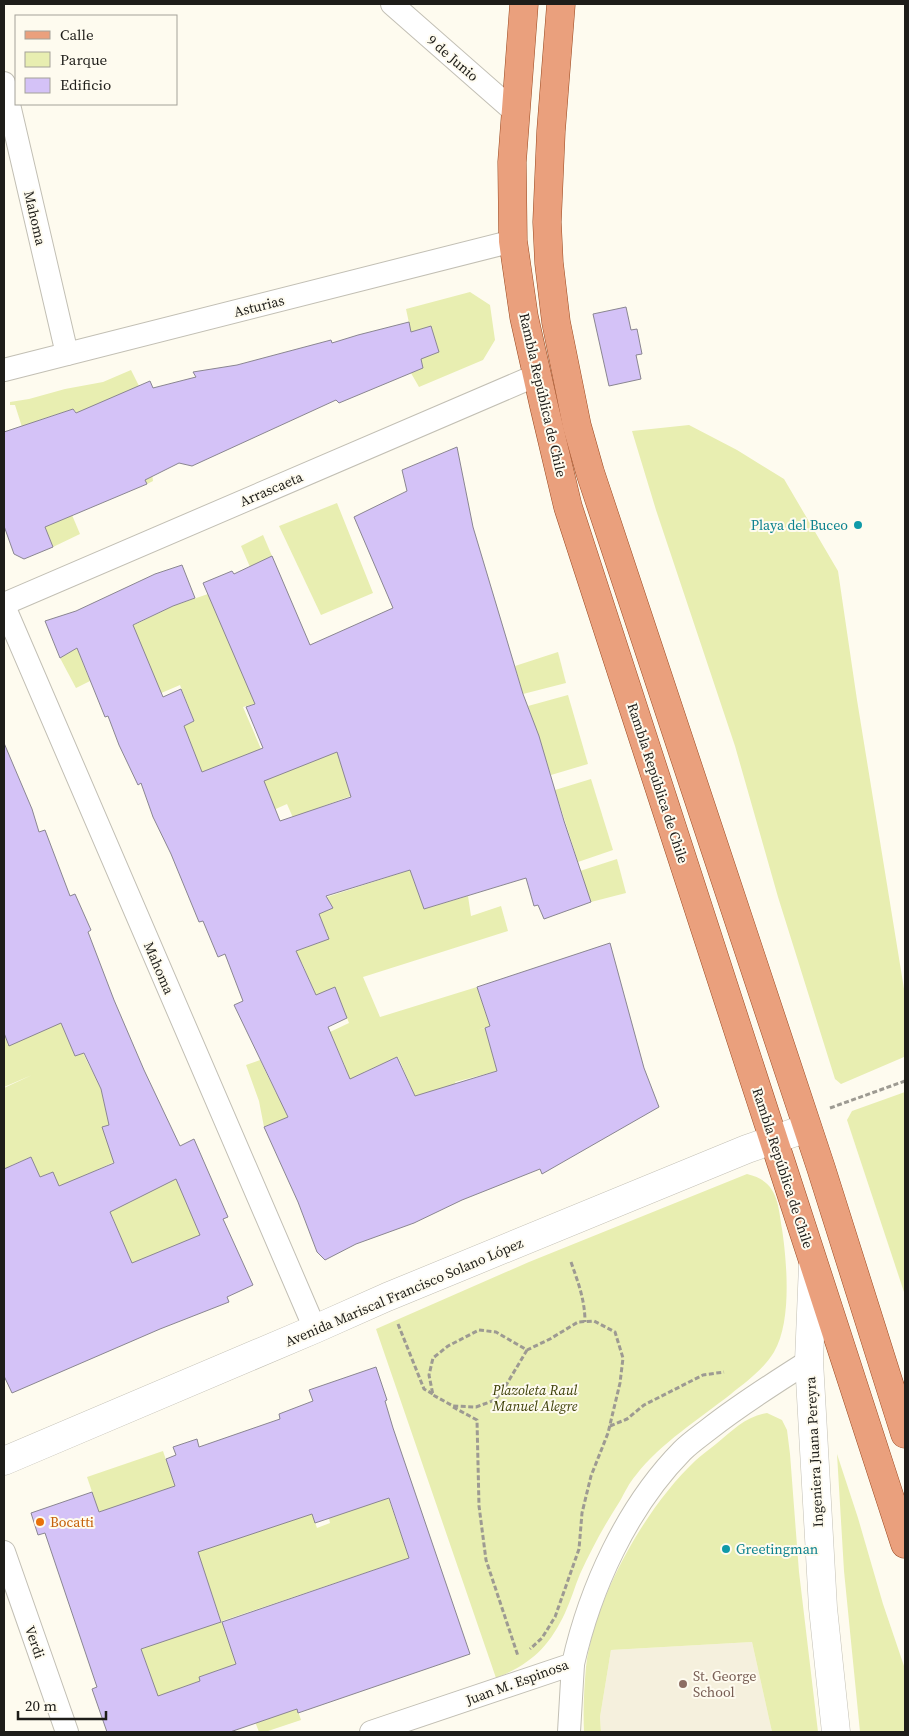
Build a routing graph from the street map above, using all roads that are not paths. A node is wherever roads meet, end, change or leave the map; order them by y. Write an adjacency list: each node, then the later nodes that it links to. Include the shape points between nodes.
1 (392, 4): 5 (street, 9 de Junio)
2 (524, 4): 5 (main road, Rambla República de Chile)
3 (561, 4): 11 (main road, Rambla República de Chile, via 551,131 548,262 556,322 577,426)
4 (4, 83): 7 (street, Mahoma)
5 (515, 112): 6 (main road, Rambla República de Chile)
6 (513, 241): 7 (street, Asturias); 9 (main road, Rambla República de Chile, via 524,317)
7 (67, 354): 8 (street, Asturias)
8 (4, 370)
9 (537, 375): 10 (street, Arrascaeta); 12 (main road, Rambla República de Chile, via 568,508)
10 (4, 605): 14 (street, Mahoma)
11 (807, 1128): 12 (street, Avenida Mariscal Francisco Solano López); 16 (main road, Rambla República de Chile)
12 (773, 1140): 13 (main road, Rambla República de Chile); 14 (street, Avenida Mariscal Francisco Solano López)
13 (814, 1261): 15 (street, Ingeniera Juana Pereyra); 18 (main road, Rambla República de Chile)
14 (315, 1329): 17 (street, Avenida Mariscal Francisco Solano López)
15 (809, 1361): 20 (street, Juan M. Espinosa, via 730,1413 683,1450 652,1486 619,1538 595,1589); 24 (street, Ingeniera Juana Pereyra, via 823,1608)
16 (905, 1434)
17 (4, 1462)
18 (905, 1544)
19 (4, 1552): 21 (street, Verdi)
20 (573, 1664): 22 (street, Juan M. Espinosa); 23 (street)
21 (67, 1732)
22 (371, 1732)
23 (569, 1732)
24 (836, 1732)

